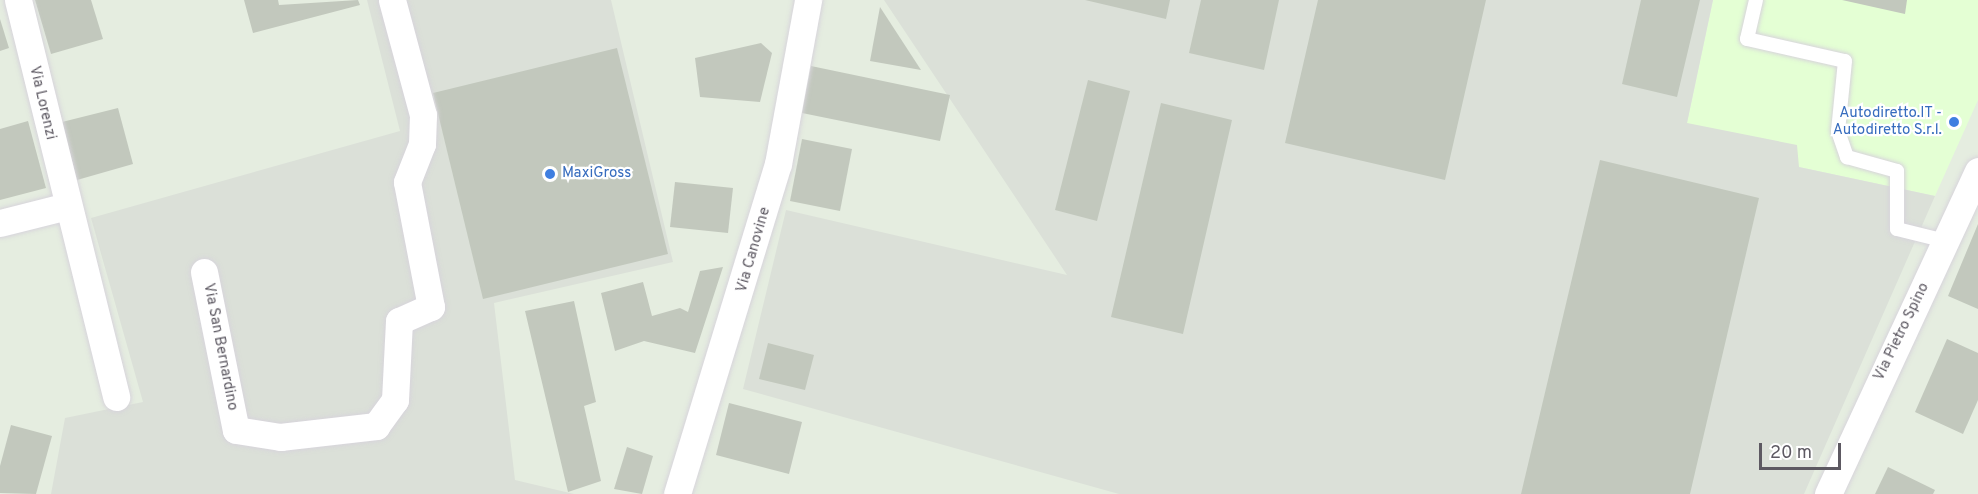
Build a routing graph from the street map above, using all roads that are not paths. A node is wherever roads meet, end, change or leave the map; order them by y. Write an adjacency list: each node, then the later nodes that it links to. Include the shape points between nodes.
1 (18, 0): 6 (street, Via Lorenzi)
2 (392, 0): 9 (street, Via San Bernardino, via 423,115 422,144 407,182 431,307 399,321 396,400 376,426 280,437 236,430)
3 (808, 0): 11 (street, Via Canovine, via 778,164)
4 (1756, 0): 8 (lane, via 1747,39 1845,62 1838,132 1847,157 1897,171 1897,229)
5 (1978, 171): 8 (street, Via Pietro Spino)
6 (67, 206): 7 (street); 10 (street, Via Lorenzi)
7 (0, 223)
8 (1946, 241): 12 (street, Via Pietro Spino)
9 (204, 272)
10 (116, 397)
11 (677, 494)
12 (1828, 494)

